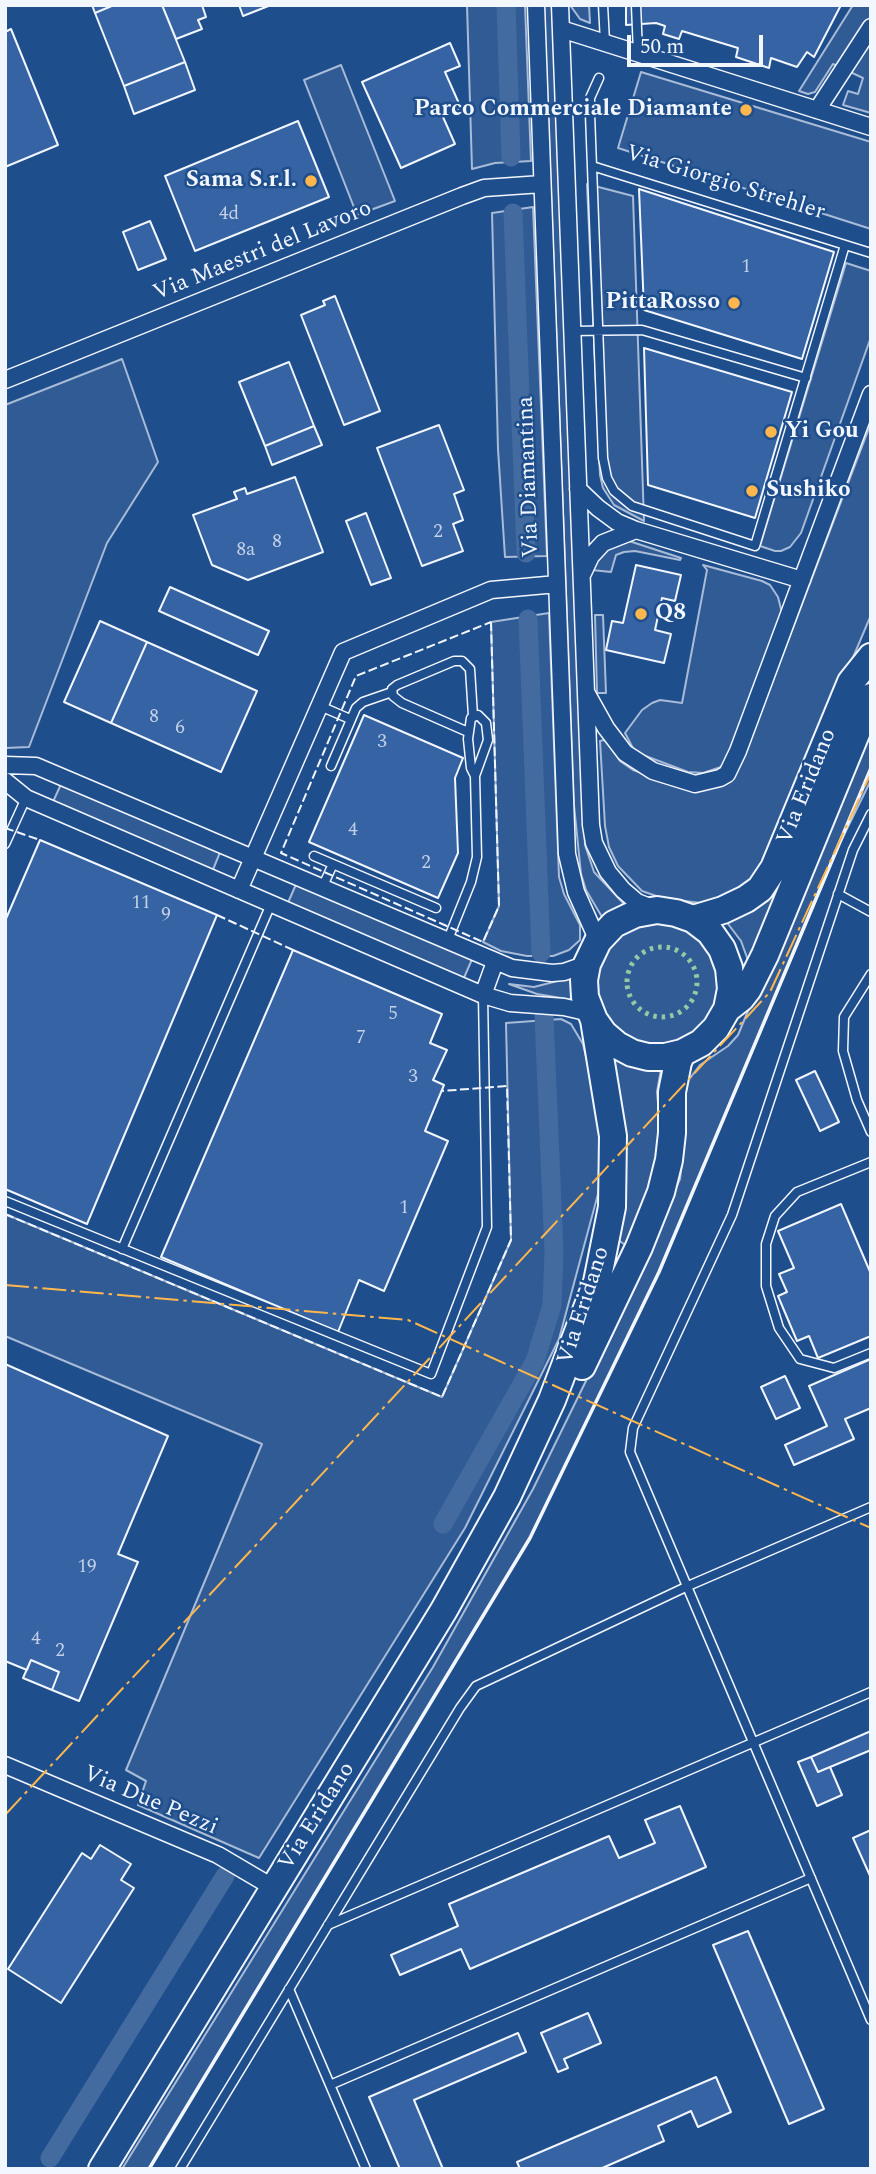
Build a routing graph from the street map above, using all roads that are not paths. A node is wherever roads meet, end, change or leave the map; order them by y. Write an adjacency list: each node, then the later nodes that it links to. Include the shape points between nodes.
1 (536, 5): 13 (street, Via Diamantina)
2 (560, 5): 6 (street, Via Diamantina)
3 (603, 5): 7 (lane)
4 (636, 5): 8 (lane)
5 (871, 27): 10 (street)
6 (561, 29): 7 (street); 16 (street, Via Diamantina)
7 (605, 43): 8 (street)
8 (638, 53): 10 (street)
9 (599, 78): 12 (lane, Via Giorgio Strehler, via 590,105)
10 (817, 110): 11 (street)
11 (871, 127)
12 (592, 166): 14 (lane, Via Giorgio Strehler); 17 (lane, Via Giorgio Strehler)
13 (542, 184): 19 (street, Via Maestri del Lavoro, via 484,188); 25 (street, Via Diamantina)
14 (845, 245): 15 (lane, Via Giorgio Strehler); 18 (lane, Via Giorgio Strehler)
15 (871, 253)
16 (572, 331): 17 (lane); 21 (street, Via Diamantina)
17 (598, 332): 18 (lane, via 642,330); 18 (lane, Via Giorgio Strehler, via 603,458 614,491 640,510 755,546)
18 (806, 378)
19 (5, 380)
20 (871, 394): 24 (street)
21 (578, 489): 22 (street, via 617,522); 23 (street, Via Diamantina)
22 (636, 530): 23 (street, via 603,543); 24 (street)
23 (582, 575): 28 (street, Via Diamantina)
24 (802, 580): 28 (street, via 732,768 720,778 695,783 673,779 638,762 606,728)
25 (556, 584): 30 (street, via 491,590 343,652); 53 (street, Via Diamantina, via 567,854)
26 (871, 657): 51 (main road, Via Eridano, via 851,682 774,868 760,889 723,910)
27 (392, 692): 31 (lane, via 397,685 462,660 470,669); 32 (lane, via 363,702); 33 (lane, via 402,704)
28 (586, 692): 49 (street, Via Diamantina, via 594,843 622,890)
29 (871, 697): 57 (main road, Via Eridano, via 765,955 748,989)
30 (320, 706): 32 (lane); 42 (street)
31 (473, 716): 33 (lane); 36 (lane, via 485,719 488,740)
32 (350, 719): 35 (lane)
33 (468, 732): 36 (lane)
34 (5, 765): 42 (street, via 36,766)
35 (331, 765)
36 (475, 776): 52 (lane, via 477,857)
37 (5, 781): 38 (street)
38 (26, 798): 40 (lane); 45 (street)
39 (871, 814): 46 (lane)
40 (5, 844)
41 (314, 856): 43 (lane)
42 (253, 859): 44 (street); 45 (street)
43 (333, 864): 44 (lane); 48 (lane)
44 (322, 888): 52 (street)
45 (239, 890): 47 (street)
46 (838, 894): 50 (lane); 67 (lane, via 732,1215 633,1428 630,1452)
47 (271, 904): 56 (street); 63 (lane)
48 (436, 908)
49 (657, 910): 51 (main road); 53 (main road, via 614,924)
50 (871, 912)
51 (693, 919): 57 (main road, via 710,932 726,958 731,989)
52 (447, 942): 54 (street)
53 (593, 952): 54 (street, via 574,969 552,973); 58 (main road, Via Eridano, via 584,980)
54 (495, 962): 56 (street)
55 (871, 974): 60 (lane, via 844,1017 843,1051)
56 (482, 995): 58 (street, via 510,1003 564,1007); 63 (lane, via 487,1227 431,1374)
57 (727, 1009): 59 (main road, Via Eridano, via 701,1043)
58 (592, 1017): 59 (main road, Via Eridano, via 604,1034 632,1053 648,1057); 65 (main road, Via Eridano, via 613,1136 614,1186 608,1234 584,1320)
59 (682, 1053): 65 (main road, Via Eridano, via 672,1092 669,1160 654,1210 594,1344)
60 (871, 1132)
61 (871, 1162): 64 (lane, via 797,1192 775,1216 766,1244 766,1286 779,1328 800,1359 834,1368)
62 (5, 1201): 63 (lane)
63 (122, 1249)
64 (871, 1353)
65 (526, 1461): 72 (main road, Via Eridano, via 444,1610)
66 (871, 1507): 67 (lane)
67 (688, 1586): 69 (lane); 73 (lane, via 477,1686)
68 (871, 1692): 69 (lane)
69 (754, 1742): 71 (lane); 73 (lane)
70 (5, 1765): 72 (street, Via Due Pezzi, via 218,1855)
71 (811, 1878): 75 (lane); 76 (lane)
72 (265, 1883): 77 (main road, Via Eridano)
73 (328, 1925): 74 (lane)
74 (289, 1989): 76 (lane); 78 (lane)
75 (871, 2020)
76 (330, 2085): 79 (lane)
77 (102, 2169)
78 (180, 2169)
79 (366, 2169)

